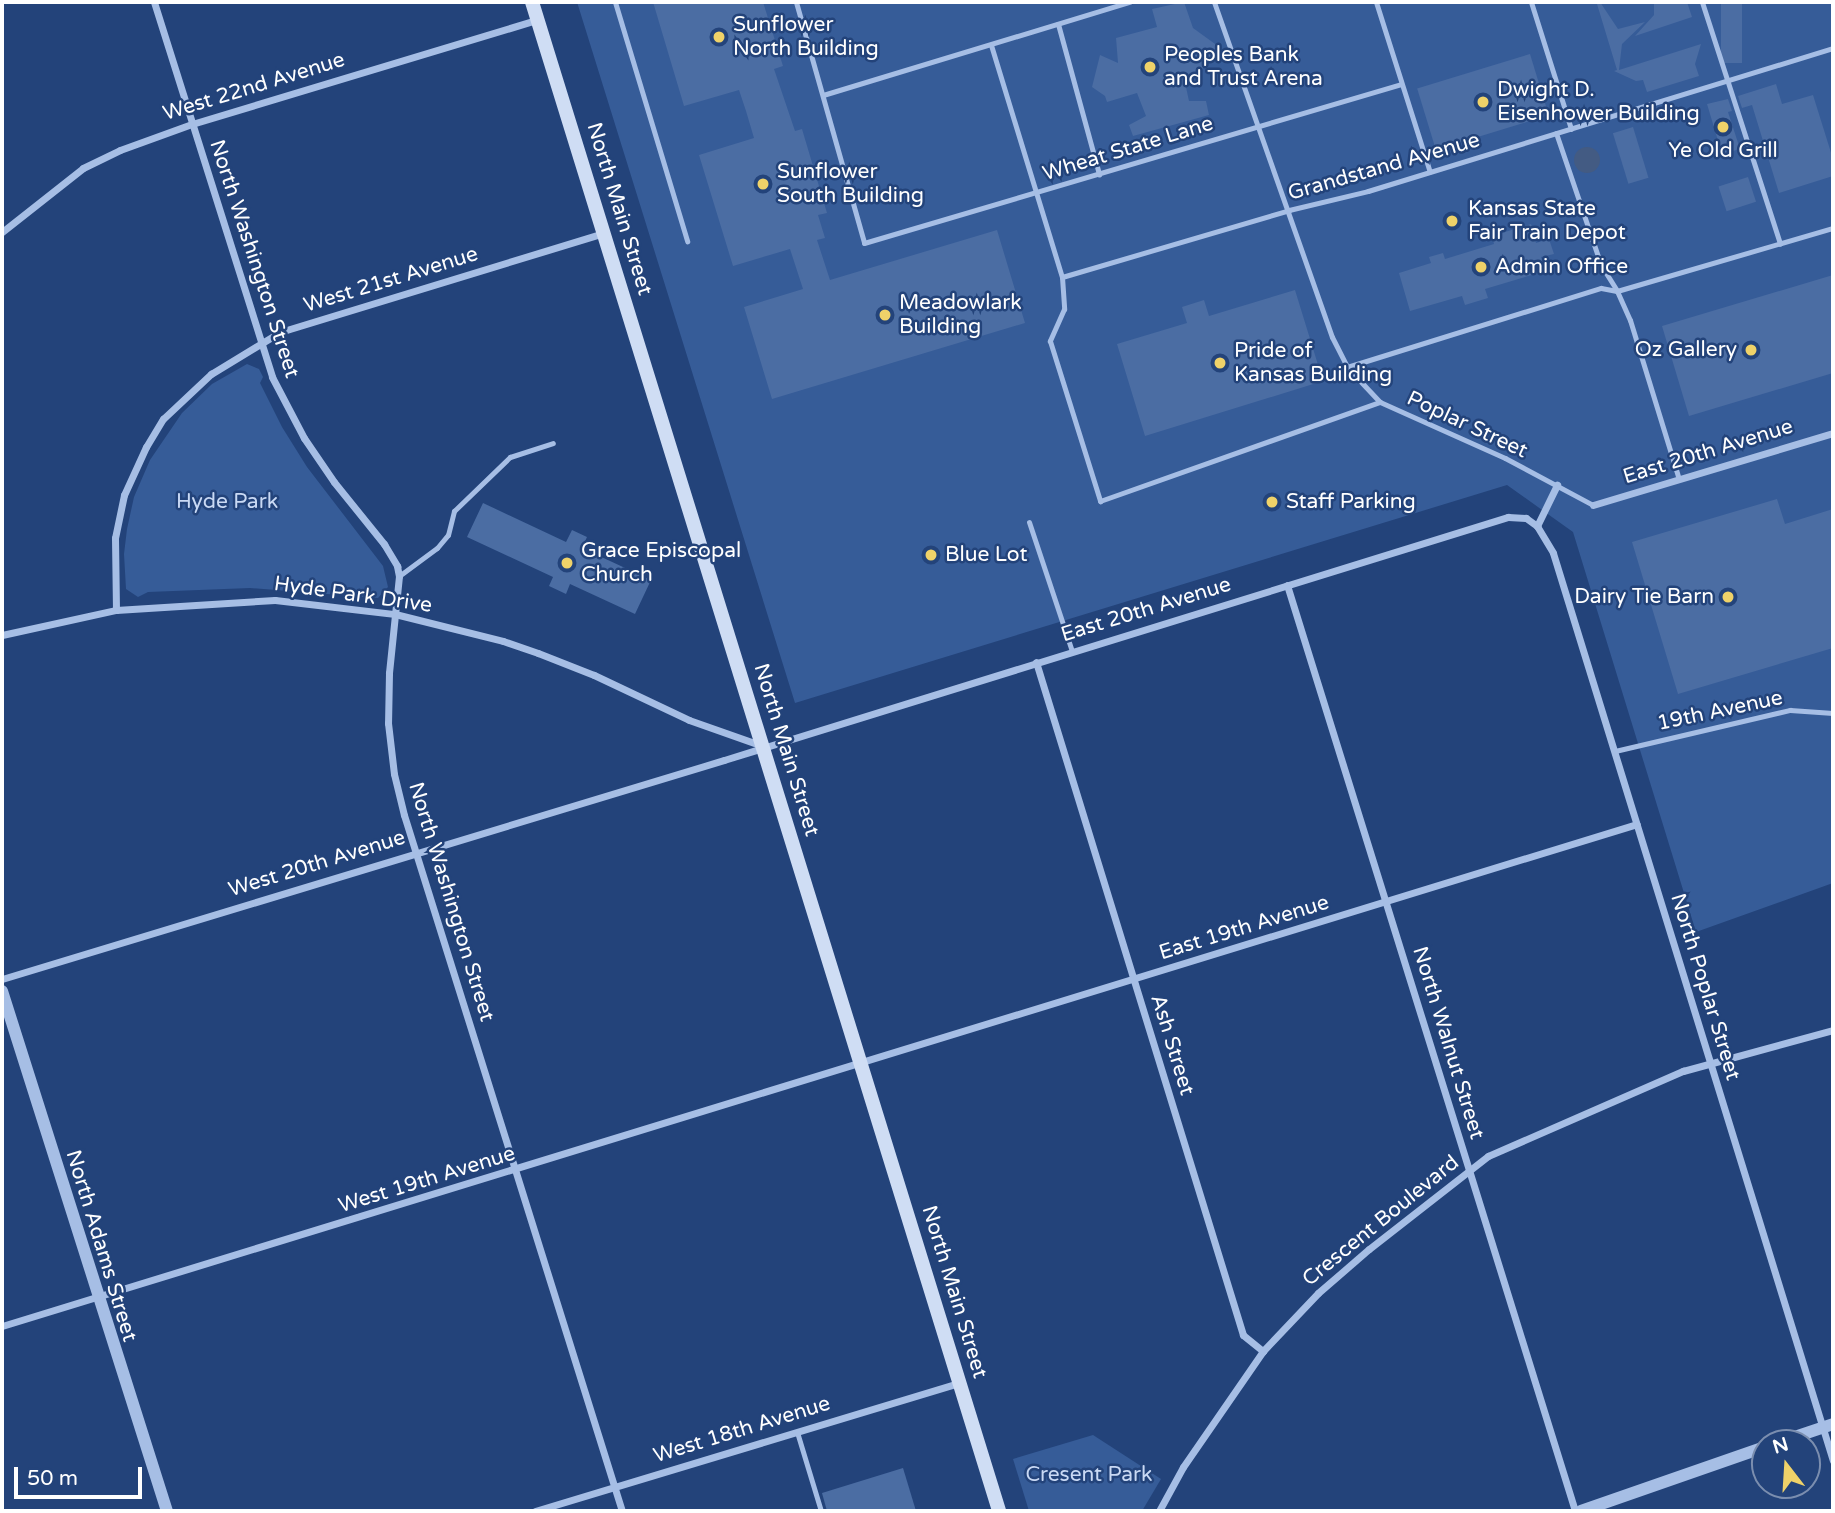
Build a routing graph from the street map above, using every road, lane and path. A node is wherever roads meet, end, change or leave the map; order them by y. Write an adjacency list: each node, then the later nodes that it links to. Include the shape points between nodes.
1 (154, 2): 17 (street, North Washington Street)
2 (532, 2): 10 (main road, North Main Street)
3 (615, 2): 28 (lane)
4 (796, 2): 16 (lane)
5 (1130, 2): 11 (lane)
6 (1214, 2): 18 (lane, Poplar Street)
7 (1376, 2): 15 (lane)
8 (1531, 2): 19 (lane)
9 (1702, 2): 14 (lane)
10 (538, 20): 17 (street, West 22nd Avenue); 27 (main road, North Main Street)
11 (1058, 24): 12 (lane); 22 (lane)
12 (991, 45): 16 (lane); 23 (lane)
13 (1833, 48): 14 (lane, Grandstand Avenue)
14 (1727, 78): 19 (lane, Grandstand Avenue); 29 (lane)
15 (1401, 84): 18 (lane, Wheat State Lane); 21 (lane)
16 (823, 95): 23 (lane, Wheat State Lane, via 864,243)
17 (191, 124): 26 (street, West 22nd Avenue, via 83,168); 32 (street, North Washington Street)
18 (1256, 127): 22 (lane, Wheat State Lane); 24 (lane, Poplar Street)
19 (1571, 129): 20 (lane, Grandstand Avenue)
20 (1556, 133): 21 (lane, Grandstand Avenue); 31 (lane, via 1601,265)
21 (1430, 172): 24 (lane, Grandstand Avenue)
22 (1099, 174): 23 (lane, Wheat State Lane)
23 (1035, 194): 30 (lane)
24 (1289, 210): 30 (lane, Grandstand Avenue); 33 (lane, Poplar Street, via 1332,337)
25 (1833, 228): 29 (lane)
26 (2, 232)
27 (604, 233): 32 (street, West 21st Avenue); 50 (main road, North Main Street)
28 (687, 241)
29 (1780, 244): 31 (lane)
30 (1062, 277): 34 (lane, via 1064,309 1050,341 1100,501)
31 (1617, 291): 33 (lane, via 1601,288); 37 (lane)
32 (260, 342): 42 (street, North Washington Street, via 272,377 304,438 392,554); 44 (street, West 21st Avenue, via 188,393 163,419 146,447 124,495 116,530)
33 (1347, 367): 34 (lane, Poplar Street)
34 (1380, 402): 38 (lane, Poplar Street)
35 (1833, 433): 37 (street, East 20th Avenue)
36 (553, 443): 42 (lane, via 510,457 454,510 448,535 437,548)
37 (1679, 479): 39 (street, East 20th Avenue)
38 (1557, 485): 39 (lane, Poplar Street); 41 (street)
39 (1593, 505)
40 (1029, 522): 47 (lane)
41 (1537, 526): 43 (street, East 20th Avenue, via 1526,518 1508,517); 51 (street, North Poplar Street, via 1553,554)
42 (399, 576): 45 (street, North Washington Street)
43 (1287, 585): 47 (street, East 20th Avenue); 54 (street, North Walnut Street)
44 (116, 610): 45 (street, Hyde Park Drive, via 275,600); 46 (street, Hyde Park Drive)
45 (395, 614): 50 (street, Hyde Park Drive, via 503,640); 53 (street, North Washington Street, via 388,723 394,774)
46 (2, 635)
47 (1072, 651): 48 (street, East 20th Avenue)
48 (1036, 662): 50 (street, East 20th Avenue); 56 (street, Ash Street)
49 (1833, 713): 51 (lane, 19th Avenue, via 1790,710)
50 (764, 747): 53 (street, West 20th Avenue); 59 (main road, North Main Street)
51 (1615, 751): 52 (street, North Poplar Street)
52 (1637, 824): 54 (street, East 19th Avenue); 60 (street, North Poplar Street)
53 (416, 852): 55 (street, West 20th Avenue); 61 (street, North Washington Street)
54 (1385, 902): 56 (street, East 19th Avenue); 62 (street, North Walnut Street)
55 (2, 979)
56 (1134, 980): 59 (street, East 19th Avenue); 65 (street, Ash Street, via 1243,1335)
57 (2, 990): 63 (street, North Adams Street)
58 (1833, 1030): 60 (street, Crescent Boulevard)
59 (862, 1064): 61 (street, West 19th Avenue); 66 (main road, North Main Street)
60 (1711, 1064): 62 (street, Crescent Boulevard, via 1597,1107 1488,1156); 67 (street, North Poplar Street)
61 (515, 1171): 63 (street, West 19th Avenue); 71 (street, North Washington Street)
62 (1469, 1171): 65 (street, Crescent Boulevard, via 1328,1284); 78 (street, North Walnut Street)
63 (97, 1297): 64 (street, West 19th Avenue); 72 (street, North Adams Street)
64 (2, 1326)
65 (1262, 1351): 77 (street, Crescent Boulevard)
66 (959, 1382): 68 (street, West 18th Avenue); 76 (main road, North Main Street)
67 (1828, 1425): 70 (street, North Poplar Street)
68 (797, 1432): 71 (street, West 18th Avenue); 75 (lane)
69 (1751, 1452): 79 (street)
70 (1833, 1461)
71 (615, 1486): 73 (street, West 18th Avenue); 74 (street, North Washington Street)
72 (167, 1511)
73 (535, 1511)
74 (622, 1511)
75 (821, 1511)
76 (999, 1511)
77 (1159, 1511)
78 (1575, 1511)
79 (1581, 1511)

